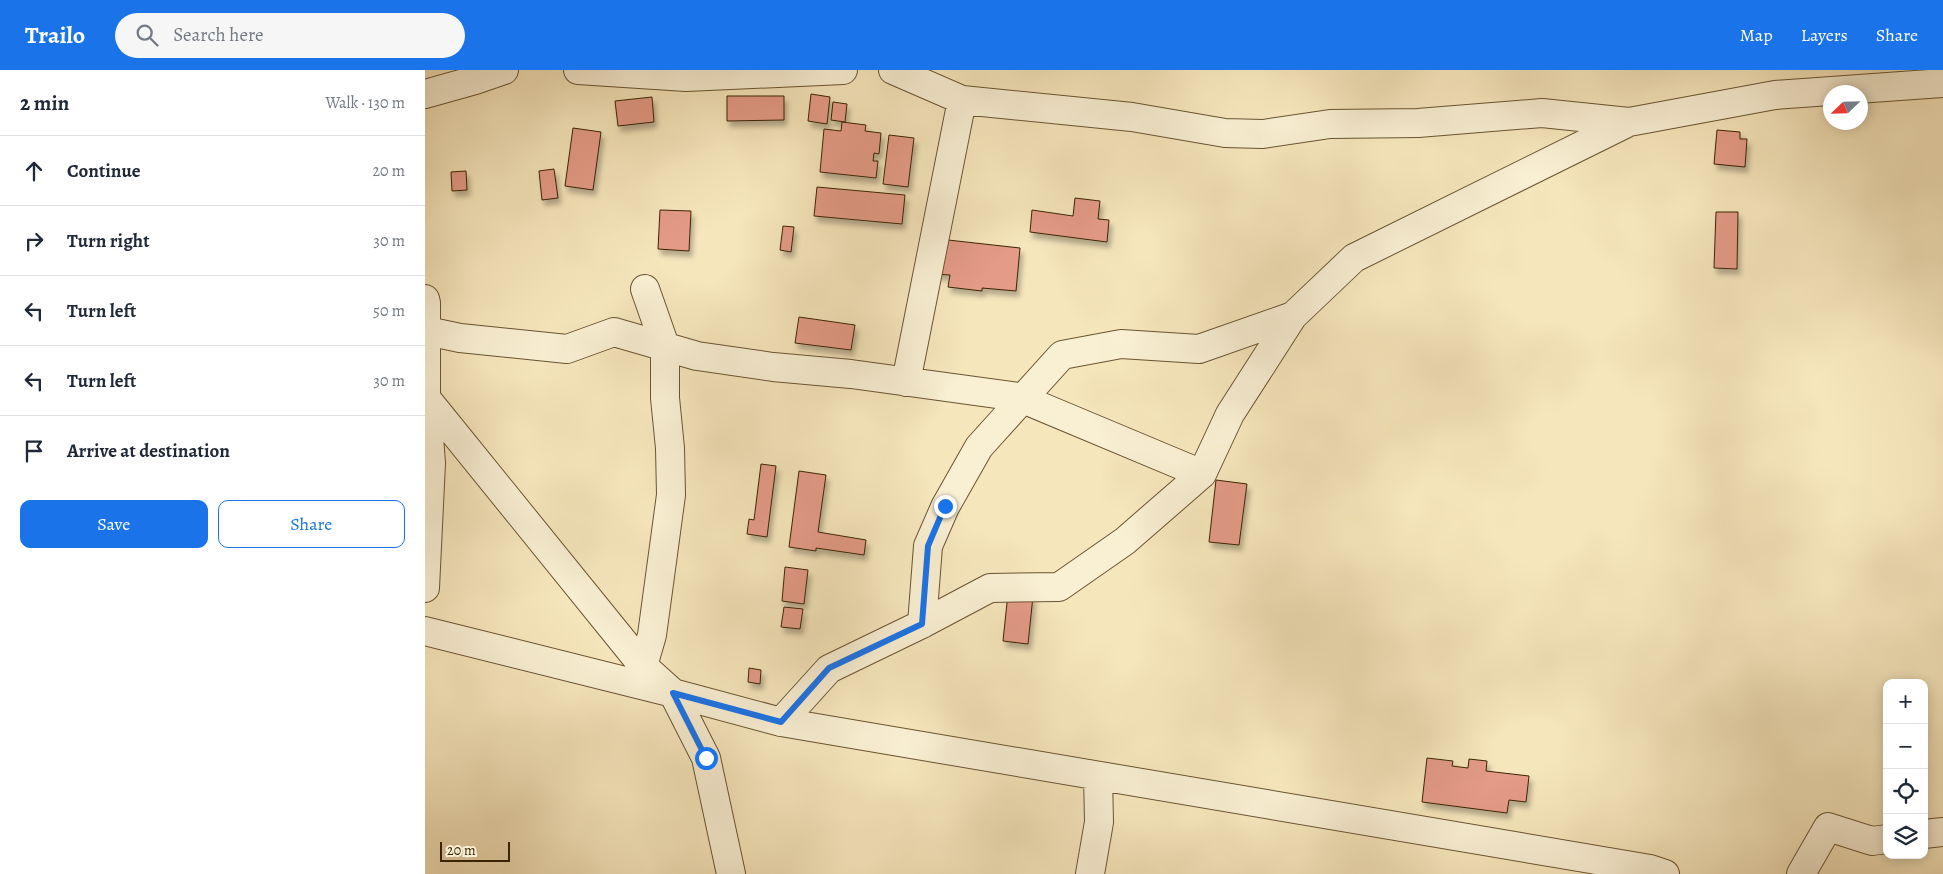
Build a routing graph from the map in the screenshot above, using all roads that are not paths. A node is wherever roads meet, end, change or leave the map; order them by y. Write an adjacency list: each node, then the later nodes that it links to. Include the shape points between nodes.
1 (504, 70): 6 (street)
2 (578, 70): 3 (street, via 686,77)
3 (843, 70)
4 (893, 70): 7 (street)
5 (1943, 83): 8 (street, via 1775,95)
6 (425, 94)
7 (962, 100): 8 (street, via 1132,117 1225,134 1263,134 1330,124 1417,123 1542,113); 14 (street)
8 (1629, 122): 11 (street, via 1354,258)
9 (645, 289): 13 (street)
10 (425, 299): 12 (street)
11 (1293, 316): 15 (street, via 1199,349 1121,344 1062,355); 17 (street, via 1230,414)
12 (427, 331): 13 (street, via 459,338 567,348 614,332); 16 (street)
13 (665, 346): 14 (street, via 697,356); 21 (street, via 671,495 652,635)
14 (907, 382): 15 (street)
15 (1022, 399): 17 (street); 19 (street, via 979,447 945,506 928,546)
16 (426, 413): 18 (street, via 431,463); 21 (street)
17 (1202, 474): 19 (street, via 1125,541 1059,588 990,588)
18 (425, 588)
19 (922, 624): 23 (street, via 829,668)
20 (425, 631): 22 (street)
21 (643, 666): 22 (street)
22 (673, 693): 23 (street); 28 (street, via 706,758)
23 (781, 722): 24 (street)
24 (1098, 776): 29 (street, via 1099,822); 30 (street, via 1640,867)
25 (1943, 832): 26 (street)
26 (1928, 834)
27 (1883, 840): 31 (street, via 1872,841 1828,828)
28 (731, 874)
29 (1090, 874)
30 (1665, 874)
31 (1801, 874)

